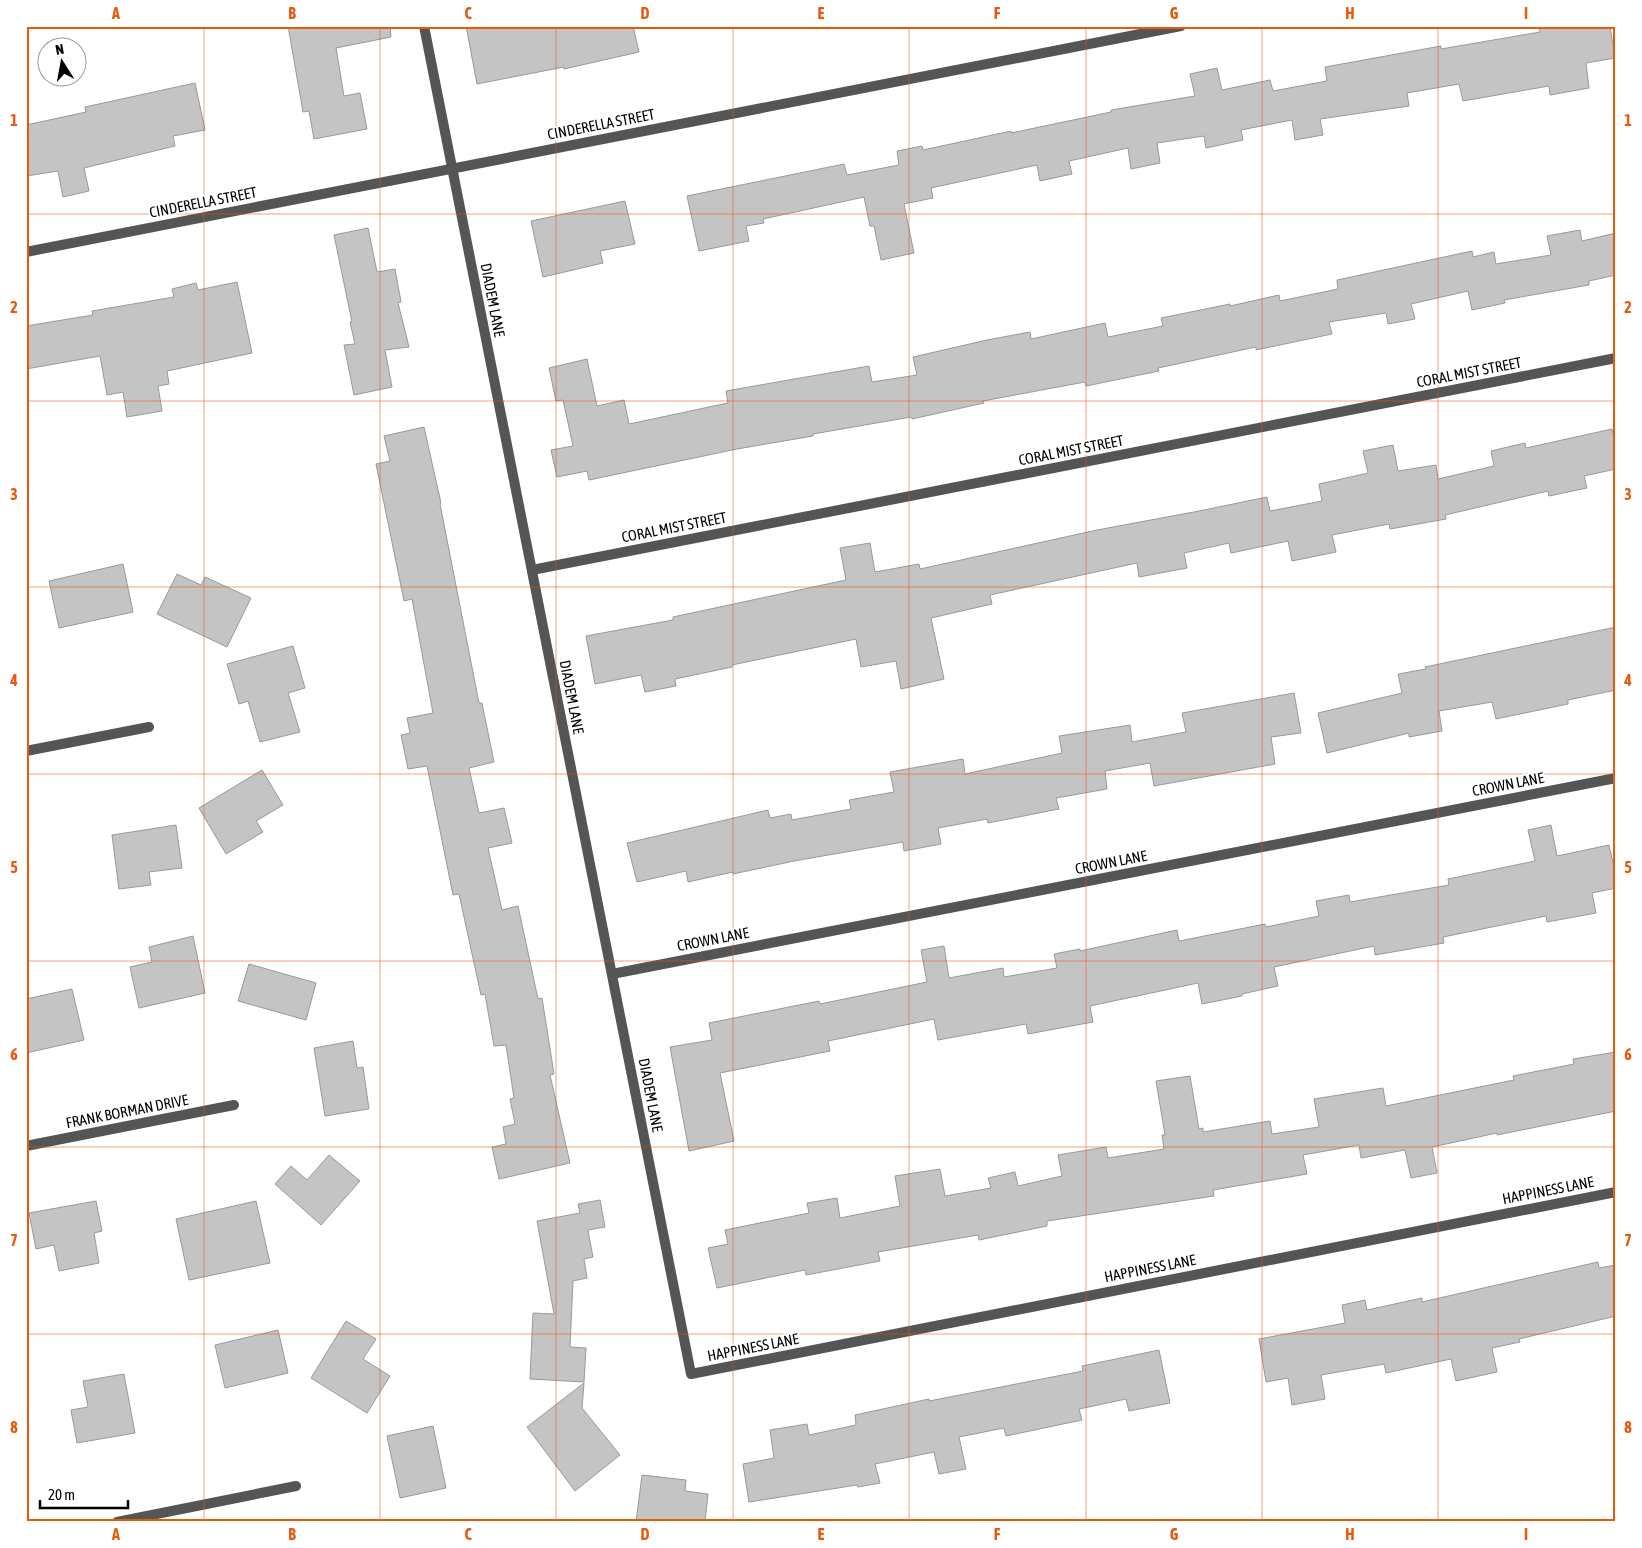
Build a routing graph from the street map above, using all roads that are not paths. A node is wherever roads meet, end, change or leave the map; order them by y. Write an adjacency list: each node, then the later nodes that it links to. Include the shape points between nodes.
1 (424, 26): 3 (street, DIADEM LANE)
2 (1181, 26): 3 (street, CINDERELLA STREET)
3 (452, 168): 4 (street, CINDERELLA STREET); 6 (street, DIADEM LANE)
4 (26, 252)
5 (1616, 358): 6 (street, CORAL MIST STREET)
6 (532, 570): 10 (street, DIADEM LANE)
7 (149, 726): 8 (street)
8 (26, 751)
9 (1616, 778): 10 (street, CROWN LANE)
10 (612, 974): 14 (street, DIADEM LANE)
11 (234, 1105): 12 (street, FRANK BORMAN DRIVE)
12 (26, 1146)
13 (1616, 1192): 14 (street, HAPPINESS LANE)
14 (691, 1374)
15 (296, 1486): 16 (street)
16 (117, 1522)

